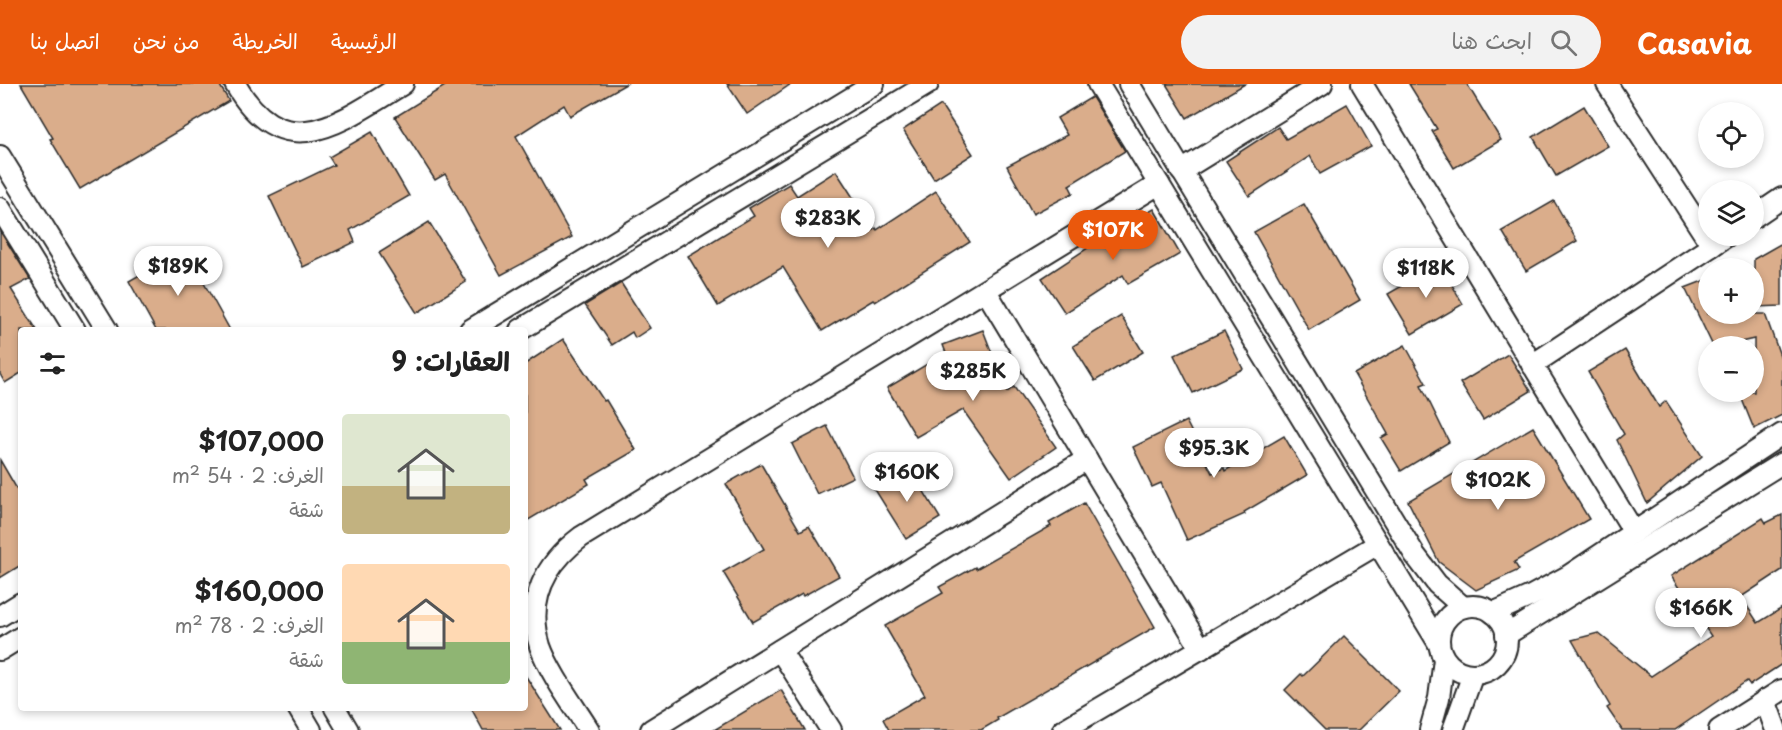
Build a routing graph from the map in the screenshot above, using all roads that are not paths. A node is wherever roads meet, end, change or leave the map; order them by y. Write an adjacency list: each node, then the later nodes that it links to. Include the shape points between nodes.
1 (235, 84): 2 (street, via 254,111 268,122 304,132 340,122)
2 (403, 84)
3 (874, 84): 10 (street)
4 (928, 84): 12 (street)
5 (1098, 84): 15 (street)
6 (1129, 84): 13 (street)
7 (1322, 84): 13 (street)
8 (1362, 84): 26 (street)
9 (1607, 84): 19 (street)
10 (769, 147): 12 (street); 24 (street)
11 (0, 156): 14 (street)
12 (784, 170): 25 (street)
13 (1181, 171): 33 (street, via 1415,555 1437,584)
14 (7, 182): 23 (street)
15 (1159, 184): 21 (street); 31 (street)
16 (1782, 198): 18 (street)
17 (0, 208): 22 (street)
18 (1764, 210)
19 (1698, 212)
20 (1711, 246): 26 (street)
21 (986, 291): 28 (street); 48 (street, via 564,550 541,585 536,627 540,647)
22 (73, 327)
23 (105, 327)
24 (475, 327)
25 (525, 327)
26 (1532, 365): 30 (street)
27 (1782, 434): 30 (street)
28 (1087, 459): 38 (street); 40 (street)
29 (1782, 463): 36 (street)
30 (1634, 532): 34 (street, via 1550,587)
31 (1378, 544): 38 (street); 41 (street)
32 (18, 605): 35 (street)
33 (1463, 608): 34 (street, via 1484,608); 41 (street, via 1442,626)
34 (1493, 613): 36 (street)
35 (0, 616)
36 (1506, 635): 42 (street, via 1501,659 1489,670)
37 (18, 639): 39 (street)
38 (1201, 649): 51 (street)
39 (0, 650)
40 (780, 650): 49 (street); 50 (street)
41 (1442, 651): 42 (street, via 1452,667); 52 (street, via 1439,698)
42 (1473, 674): 53 (street)
43 (1774, 695): 54 (street); 55 (street)
44 (300, 711): 46 (street)
45 (337, 711): 47 (street)
46 (311, 730)
47 (348, 730)
48 (589, 730)
49 (651, 730)
50 (831, 730)
51 (1063, 730)
52 (1430, 730)
53 (1453, 730)
54 (1719, 730)
55 (1776, 730)

